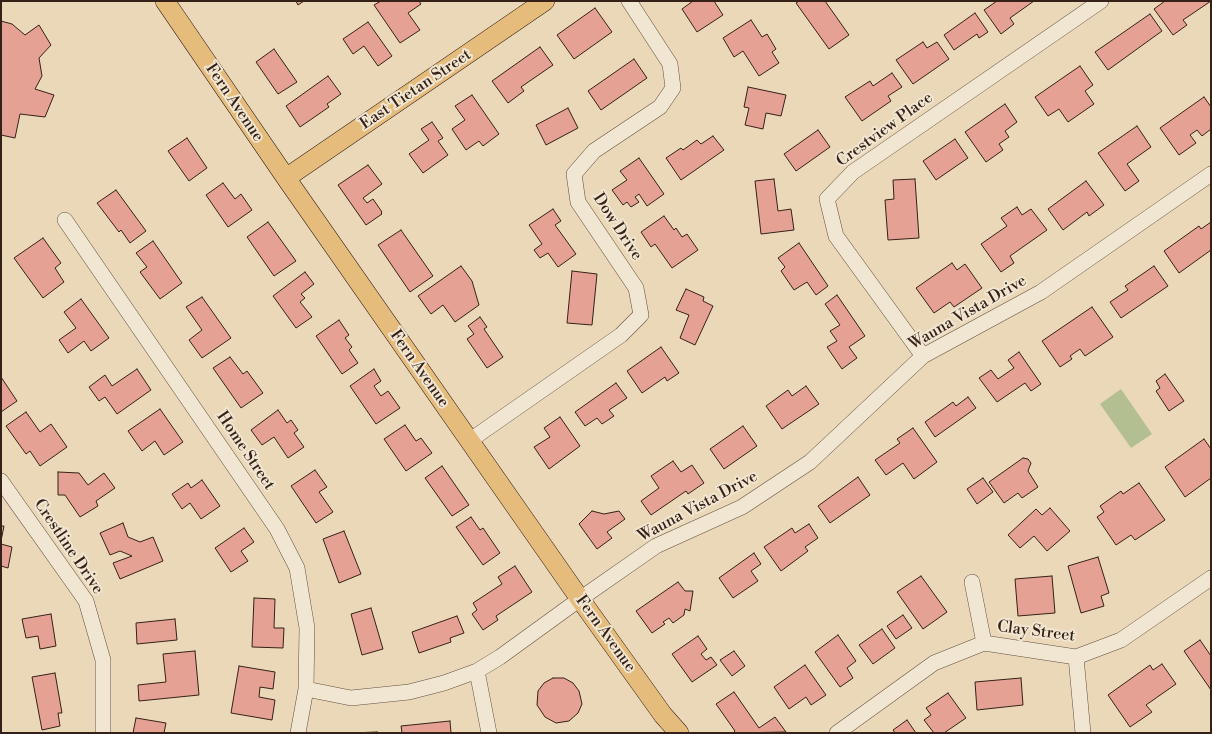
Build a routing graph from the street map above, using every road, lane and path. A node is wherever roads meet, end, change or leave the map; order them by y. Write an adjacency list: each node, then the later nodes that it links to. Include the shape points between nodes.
1 (165, 1): 6 (main road, Fern Avenue)
2 (545, 1): 6 (main road, East Tietan Street)
3 (629, 1): 9 (street, Dow Drive, via 670,64 672,88 660,107 594,151 574,174 578,202 636,288 640,315 621,335)
4 (1101, 1): 8 (street, Crestview Place, via 853,172 827,199 836,236)
5 (1211, 174): 8 (street, Wauna Vista Drive, via 1041,292)
6 (286, 178): 9 (main road, Fern Avenue)
7 (65, 220): 17 (street, Home Street, via 277,529 297,568 307,628)
8 (923, 356): 13 (street, Wauna Vista Drive, via 810,462 742,507 656,546)
9 (469, 442): 13 (main road, Fern Avenue)
10 (1, 481): 18 (street, Crestline Drive, via 86,601 103,660)
11 (1211, 578): 15 (street, Clay Street, via 1122,640)
12 (972, 582): 14 (street)
13 (580, 599): 16 (street, Wauna Vista Drive); 21 (main road, Fern Avenue, via 663,715)
14 (984, 643): 15 (street, Clay Street); 22 (street, Clay Street, via 934,663)
15 (1076, 656): 23 (street)
16 (477, 671): 17 (street, Wauna Vista Drive, via 409,692 351,698); 20 (street)
17 (306, 689): 19 (street, Home Street)
18 (103, 733)
19 (298, 733)
20 (489, 733)
21 (679, 733)
22 (837, 733)
23 (1083, 733)

